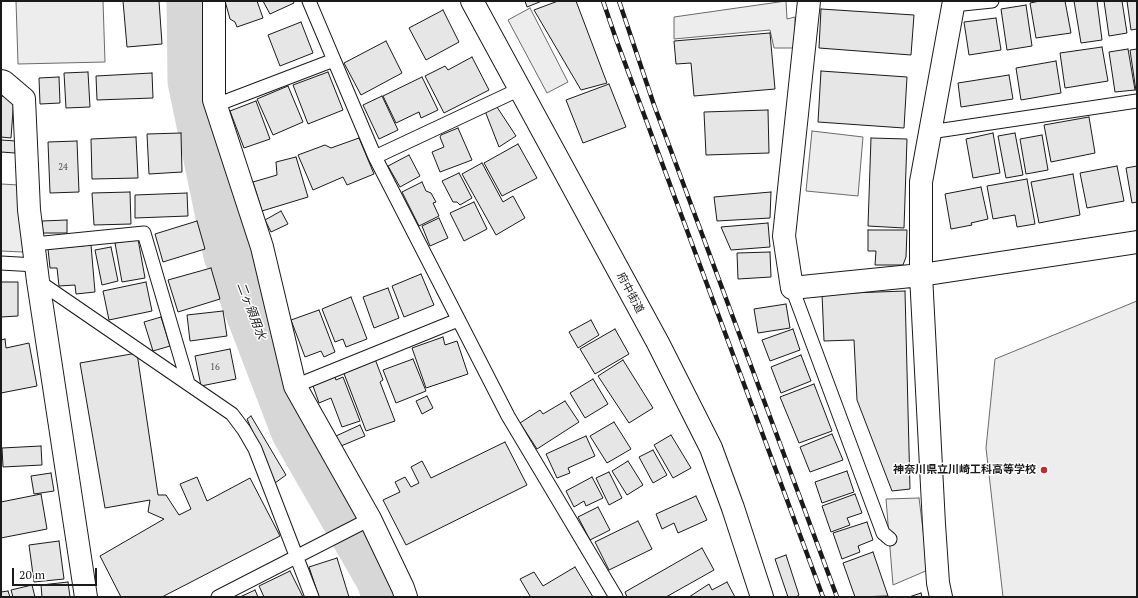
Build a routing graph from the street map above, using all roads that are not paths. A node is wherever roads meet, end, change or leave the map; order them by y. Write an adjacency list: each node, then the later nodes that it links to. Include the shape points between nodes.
1 (214, 1): 11 (main road)
2 (309, 1): 7 (lane)
3 (472, 1): 9 (main road, 府中街道)
4 (810, 1): 19 (main road, via 784,236)
5 (992, 1): 6 (lane)
6 (954, 3): 12 (main road)
7 (334, 60): 11 (lane); 13 (lane)
8 (1, 81): 15 (main road, via 24,99 29,210)
9 (520, 89): 13 (lane); 31 (main road, 府中街道, via 658,344 711,448)
10 (1137, 101): 12 (lane)
11 (216, 105): 22 (main road, via 262,247)
12 (930, 132): 18 (main road, via 921,182)
13 (375, 157): 20 (lane)
14 (1137, 242): 18 (main road)
15 (34, 244): 17 (main road); 21 (lane, via 144,234)
16 (1, 263): 17 (lane)
17 (37, 273): 21 (lane); 26 (main road)
18 (921, 275): 19 (main road); 32 (main road, via 934,524)
19 (792, 288): 24 (lane, via 883,533)
20 (458, 320): 22 (lane); 30 (lane, via 508,416)
21 (188, 383): 25 (lane, via 232,414 244,430 255,449)
22 (294, 386): 23 (main road)
23 (370, 519): 25 (lane); 29 (main road)
24 (890, 539)
25 (296, 557): 27 (lane); 28 (lane)
26 (86, 597)
27 (218, 597)
28 (312, 597)
29 (406, 597)
30 (616, 597)
31 (762, 597)
32 (941, 597)

